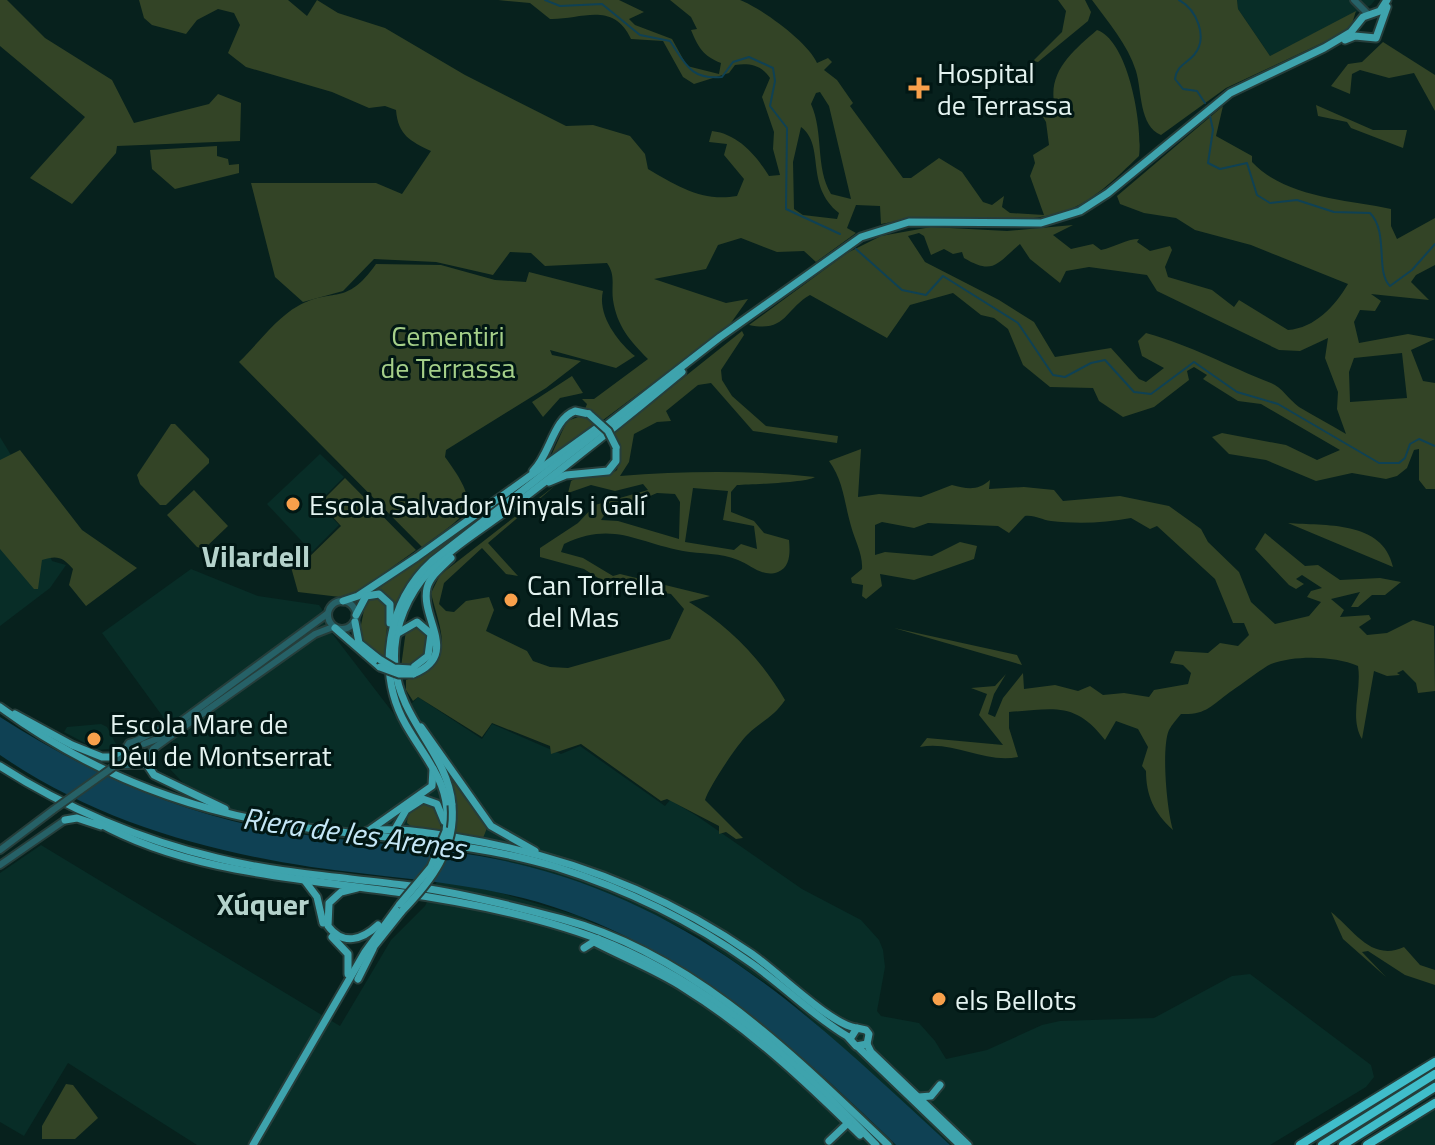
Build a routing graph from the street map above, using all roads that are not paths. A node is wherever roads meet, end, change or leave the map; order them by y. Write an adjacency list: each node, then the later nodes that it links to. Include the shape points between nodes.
1 (1389, 0): 3 (main road); 5 (main road)
2 (1356, 2): 3 (street); 4 (street)
3 (1371, 15): 4 (main road); 5 (main road)
4 (1358, 23): 6 (main road); 7 (main road)
5 (1381, 24): 6 (main road, via 1376,38)
6 (1362, 38): 7 (main road)
7 (1324, 48): 8 (main road, via 1224,97 1080,211 1041,223 929,220 880,229)
8 (732, 330): 9 (main road); 10 (main road)
9 (640, 399): 13 (main road); 20 (main road, via 427,566 399,607)
10 (612, 430): 11 (main road); 12 (main road)
11 (566, 475): 12 (main road); 13 (main road, bridge, via 608,471 616,461 608,431 589,414 575,411 564,418 544,458)
12 (543, 483): 14 (main road)
13 (512, 489): 15 (main road, via 365,592)
14 (475, 535): 19 (main road, via 420,582); 22 (main road, via 429,583 436,649 430,662)
15 (343, 601): 16 (street); 17 (street, via 354,607)
16 (327, 614): 18 (street); 25 (street, via 176,725)
17 (356, 618): 18 (street, via 345,630); 20 (main road, via 366,596 385,597 390,607); 21 (main road, via 358,641)
18 (334, 628): 21 (main road); 27 (street, via 315,634)
19 (397, 634): 22 (main road, via 414,622 430,631 429,653); 24 (main road, via 397,679)
20 (389, 649): 28 (main road, via 398,708)
21 (380, 663): 22 (main road, bridge, via 395,674)
22 (412, 671)
23 (2, 709): 26 (main road, via 102,757); 35 (main road, via 41,737 118,777)
24 (407, 712): 33 (main road, via 444,774); 38 (main road)
25 (141, 742): 26 (street); 27 (street)
26 (123, 752): 29 (street); 30 (street)
27 (148, 758): 30 (street, via 138,768); 35 (main road, via 154,775)
28 (432, 763): 33 (main road); 34 (main road, via 432,786)
29 (116, 765): 30 (street); 46 (street, bridge)
30 (128, 766)
31 (0, 768): 32 (main road)
32 (68, 805): 36 (main road); 39 (main road); 49 (main road, via 186,850)
33 (447, 808): 37 (main road, via 423,799 408,807); 54 (main road, bridge, via 446,831 431,867); 54 (main road, bridge, via 449,839 441,863)
34 (392, 815): 40 (main road); 41 (main road)
35 (250, 818): 42 (main road)
36 (65, 820): 39 (main road, via 77,818); 48 (street)
37 (401, 820): 40 (main road); 44 (main road)
38 (491, 826): 45 (main road); 47 (main road)
39 (110, 829): 49 (main road, via 184,856)
40 (394, 830): 41 (main road); 43 (main road); 44 (main road)
41 (366, 831): 42 (main road)
42 (341, 832): 43 (main road)
43 (377, 836): 44 (main road)
44 (421, 836): 45 (main road); 61 (main road, via 556,867 657,906 752,963)
45 (484, 842): 47 (main road)
46 (0, 850)
47 (544, 856): 60 (main road, via 636,889 701,921 769,966 838,1022)
48 (0, 865)
49 (304, 876): 50 (main road); 51 (main road); 52 (main road)
50 (329, 883): 51 (main road); 52 (main road); 53 (main road)
51 (364, 884): 53 (main road); 55 (main road, via 489,899); 57 (main road, via 485,908)
52 (319, 902): 58 (main road, via 325,928 349,956)
53 (329, 903): 54 (main road, via 328,926 349,940 369,933)
54 (401, 908): 56 (main road)
55 (555, 917): 57 (main road); 72 (main road, via 632,947 712,993 779,1043)
56 (375, 940): 58 (main road); 59 (main road); 65 (main road); 73 (main road)
57 (588, 940): 71 (main road, via 658,973 739,1025 814,1088)
58 (348, 974): 65 (main road)
59 (358, 979)
60 (857, 1028): 61 (main road); 62 (main road, via 868,1031)
61 (850, 1039): 63 (main road)
62 (867, 1044): 63 (main road); 69 (main road)
63 (858, 1047): 77 (main road)
64 (1435, 1062): 79 (highway)
65 (294, 1074): 73 (main road)
66 (1435, 1074): 80 (highway)
67 (940, 1085): 69 (main road, via 931,1096)
68 (1435, 1087): 81 (highway)
69 (919, 1097): 78 (main road)
70 (1435, 1103): 82 (highway)
71 (847, 1125): 72 (main road); 75 (main road); 75 (main road)
72 (869, 1127): 76 (main road)
73 (262, 1133): 74 (main road)
74 (255, 1145)
75 (874, 1145)
76 (888, 1145)
77 (960, 1145)
78 (968, 1145)
79 (1300, 1145)
80 (1322, 1145)
81 (1343, 1145)
82 (1367, 1145)

